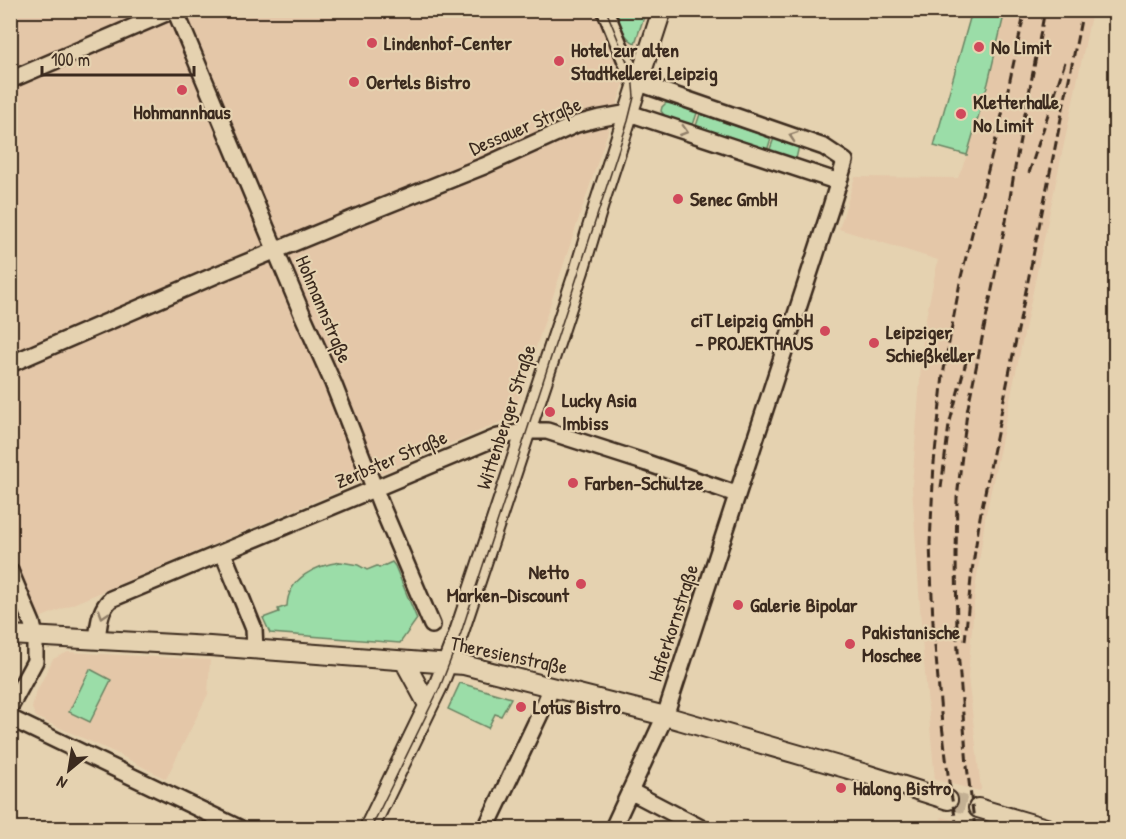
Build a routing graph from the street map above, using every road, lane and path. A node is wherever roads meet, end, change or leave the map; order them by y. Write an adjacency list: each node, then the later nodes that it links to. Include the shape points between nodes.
1 (174, 10): 4 (street); 8 (street, Hohmannstraße)
2 (604, 10): 5 (street)
3 (662, 10): 5 (main road, Wittenberger Straße)
4 (10, 80)
5 (638, 86): 6 (main road, Wittenberger Straße); 7 (street, one-way to 5, via 845,161 824,147)
6 (629, 113): 7 (street, Dessauer Straße, one-way to 7); 8 (street, Dessauer Straße, via 577,124); 10 (main road, Wittenberger Straße)
7 (839, 182): 12 (street, Haferkornstraße)
8 (276, 251): 9 (street, Dessauer Straße); 11 (street, Hohmannstraße)
9 (10, 364)
10 (525, 432): 11 (street, Zerbster Straße, via 498,437); 12 (street, Zerbster Straße, via 547,431); 21 (main road, Wittenberger Straße)
11 (375, 488): 13 (street, Zerbster Straße); 15 (street, Hohmannstraße)
12 (736, 494): 25 (street, Haferkornstraße)
13 (223, 553): 18 (street, Zerbster Straße, one-way to 18, via 111,599 101,615); 19 (street, via 254,628)
14 (10, 571): 17 (street)
15 (432, 625)
16 (10, 635): 17 (main road, Theresienstraße)
17 (35, 636): 18 (main road, Theresienstraße); 24 (street, via 35,661)
18 (97, 640): 19 (main road, Theresienstraße)
19 (255, 650): 20 (main road, Theresienstraße)
20 (404, 661): 21 (main road, Theresienstraße); 23 (main road)
21 (447, 664): 22 (main road, Theresienstraße); 23 (main road, Wittenberger Straße)
22 (552, 687): 25 (main road, Theresienstraße); 32 (street)
23 (428, 705): 31 (main road, Wittenberger Straße)
24 (10, 707)
25 (665, 716): 27 (street, Haferkornstraße); 28 (main road, Theresienstraße)
26 (10, 718): 30 (street)
27 (630, 791): 33 (street, Haferkornstraße); 34 (street)
28 (948, 800)
29 (978, 808): 35 (main road)
30 (239, 828)
31 (369, 828)
32 (486, 828)
33 (613, 828)
34 (701, 828)
35 (1046, 828)

